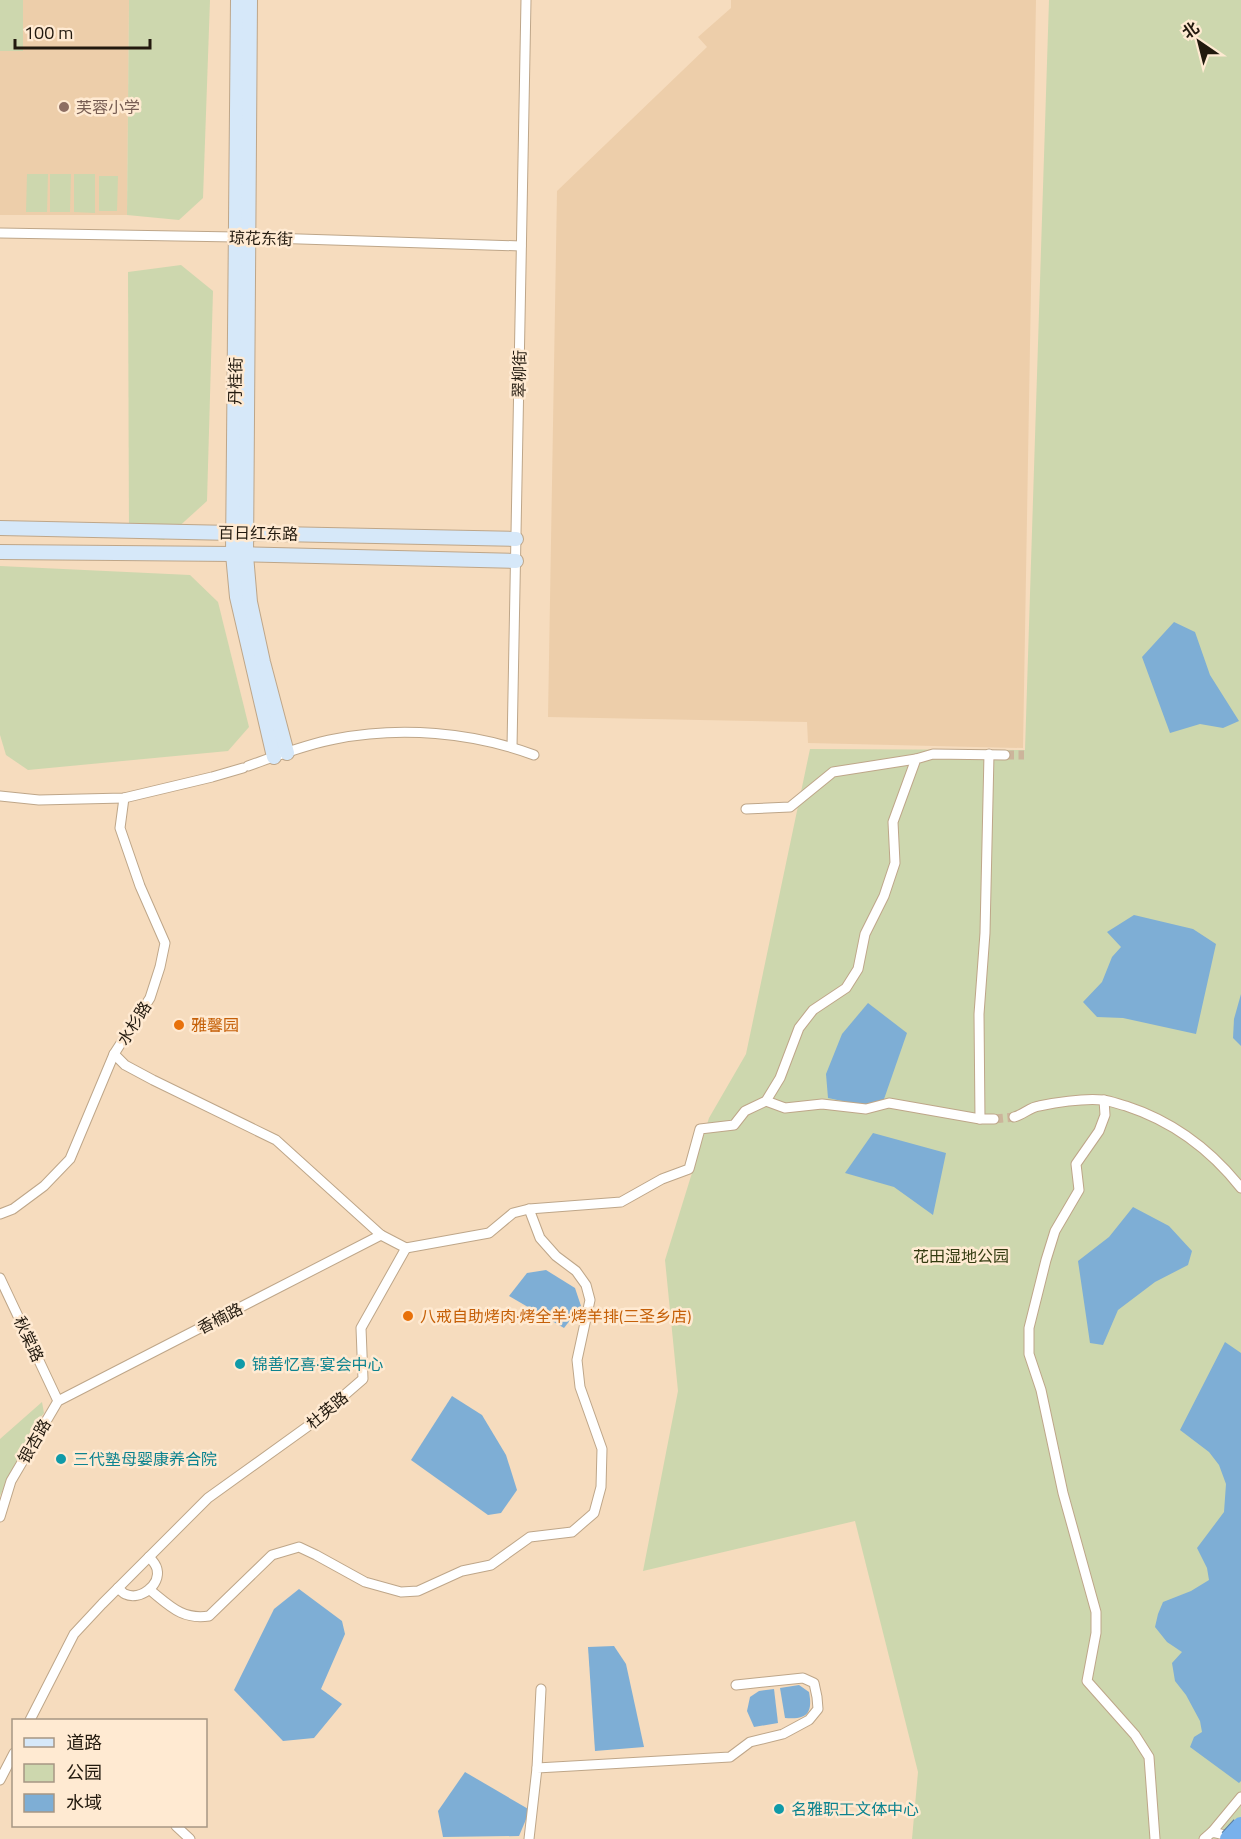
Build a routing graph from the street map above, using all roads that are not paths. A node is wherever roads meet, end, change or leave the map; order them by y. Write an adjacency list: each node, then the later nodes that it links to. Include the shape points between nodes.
1 (238, 0): 5 (street, 丹桂街)
2 (250, 0): 5 (street, 丹桂街)
3 (526, 0): 6 (street, 翠柳街)
4 (0, 233): 5 (street, 琼花东街)
5 (242, 237): 6 (street, 琼花东街); 8 (street, 丹桂街)
6 (521, 246): 9 (street, 翠柳街)
7 (0, 528): 8 (street, 百日红东路)
8 (240, 533): 9 (street, 百日红东路); 11 (street, 丹桂街)
9 (516, 539): 12 (street, 翠柳街)
10 (0, 552): 11 (street, 百日红东路)
11 (239, 555): 12 (street, 百日红东路); 15 (street, 丹桂街, via 237,597)
12 (516, 561): 13 (street, 翠柳街)
13 (512, 747): 15 (street, via 468,738 393,731 334,739); 17 (street)
14 (989, 754): 16 (street); 18 (street, via 933,754); 26 (street, via 979,1014)
15 (281, 755): 20 (street)
16 (1005, 755)
17 (534, 756)
18 (916, 759): 21 (street, via 833,772 790,807); 24 (street, via 893,822 895,863 865,934 858,969 846,988 813,1010 799,1028 780,1078)
19 (0, 796): 20 (street, via 39,800)
20 (124, 798): 22 (street, 水杉路, via 120,828 165,943 150,998)
21 (746, 809)
22 (114, 1054): 30 (street, 水杉路, via 70,1159 44,1186); 31 (street, via 125,1065 153,1080 276,1140)
23 (1104, 1100): 25 (street, via 1035,1106); 28 (street, via 1167,1123 1201,1146); 51 (street, via 1105,1115 1099,1131 1076,1164 1078,1190 1055,1231 1029,1328 1029,1354 1096,1612 1087,1681 1135,1735 1149,1757)
24 (766, 1101): 26 (street, via 785,1108 822,1104 866,1109 889,1102); 29 (street, via 745,1111 734,1125 700,1129 689,1169 621,1202)
25 (1014, 1117)
26 (980, 1119): 27 (street)
27 (994, 1119)
28 (1241, 1188)
29 (528, 1209): 32 (street, via 513,1213 489,1233); 38 (street, via 540,1238 576,1271 590,1300 577,1360 580,1387 602,1449 601,1487 594,1513 572,1532 530,1537 491,1565 462,1571 418,1591 400,1592 365,1582 299,1547 272,1555 209,1616 196,1618 176,1611)
30 (0, 1214)
31 (381, 1235): 32 (street); 34 (street, 香楠路)
32 (406, 1248): 36 (street, 杜英路, via 361,1328 363,1379 311,1424 208,1498)
33 (0, 1278): 34 (street, 秋棠路)
34 (58, 1401): 35 (street, 银杏路, via 11,1481)
35 (0, 1516)
36 (149, 1557): 37 (street, 杜英路); 38 (street, via 158,1576)
37 (118, 1588): 38 (street, via 132,1596); 41 (street, 杜英路, via 74,1634)
38 (150, 1590)
39 (736, 1685): 43 (street, via 803,1678 814,1683 818,1709 809,1720 783,1734 750,1742 730,1757)
40 (541, 1689): 43 (street)
41 (31, 1719)
42 (12, 1757): 44 (street)
43 (537, 1768): 50 (street)
44 (0, 1780)
45 (1241, 1797): 48 (street)
46 (177, 1827): 49 (street)
47 (1241, 1827): 53 (highway, bridge)
48 (1212, 1832): 52 (street); 54 (street)
49 (190, 1839)
50 (529, 1839)
51 (1155, 1839)
52 (1204, 1839)
53 (1230, 1839)
54 (1241, 1839)

